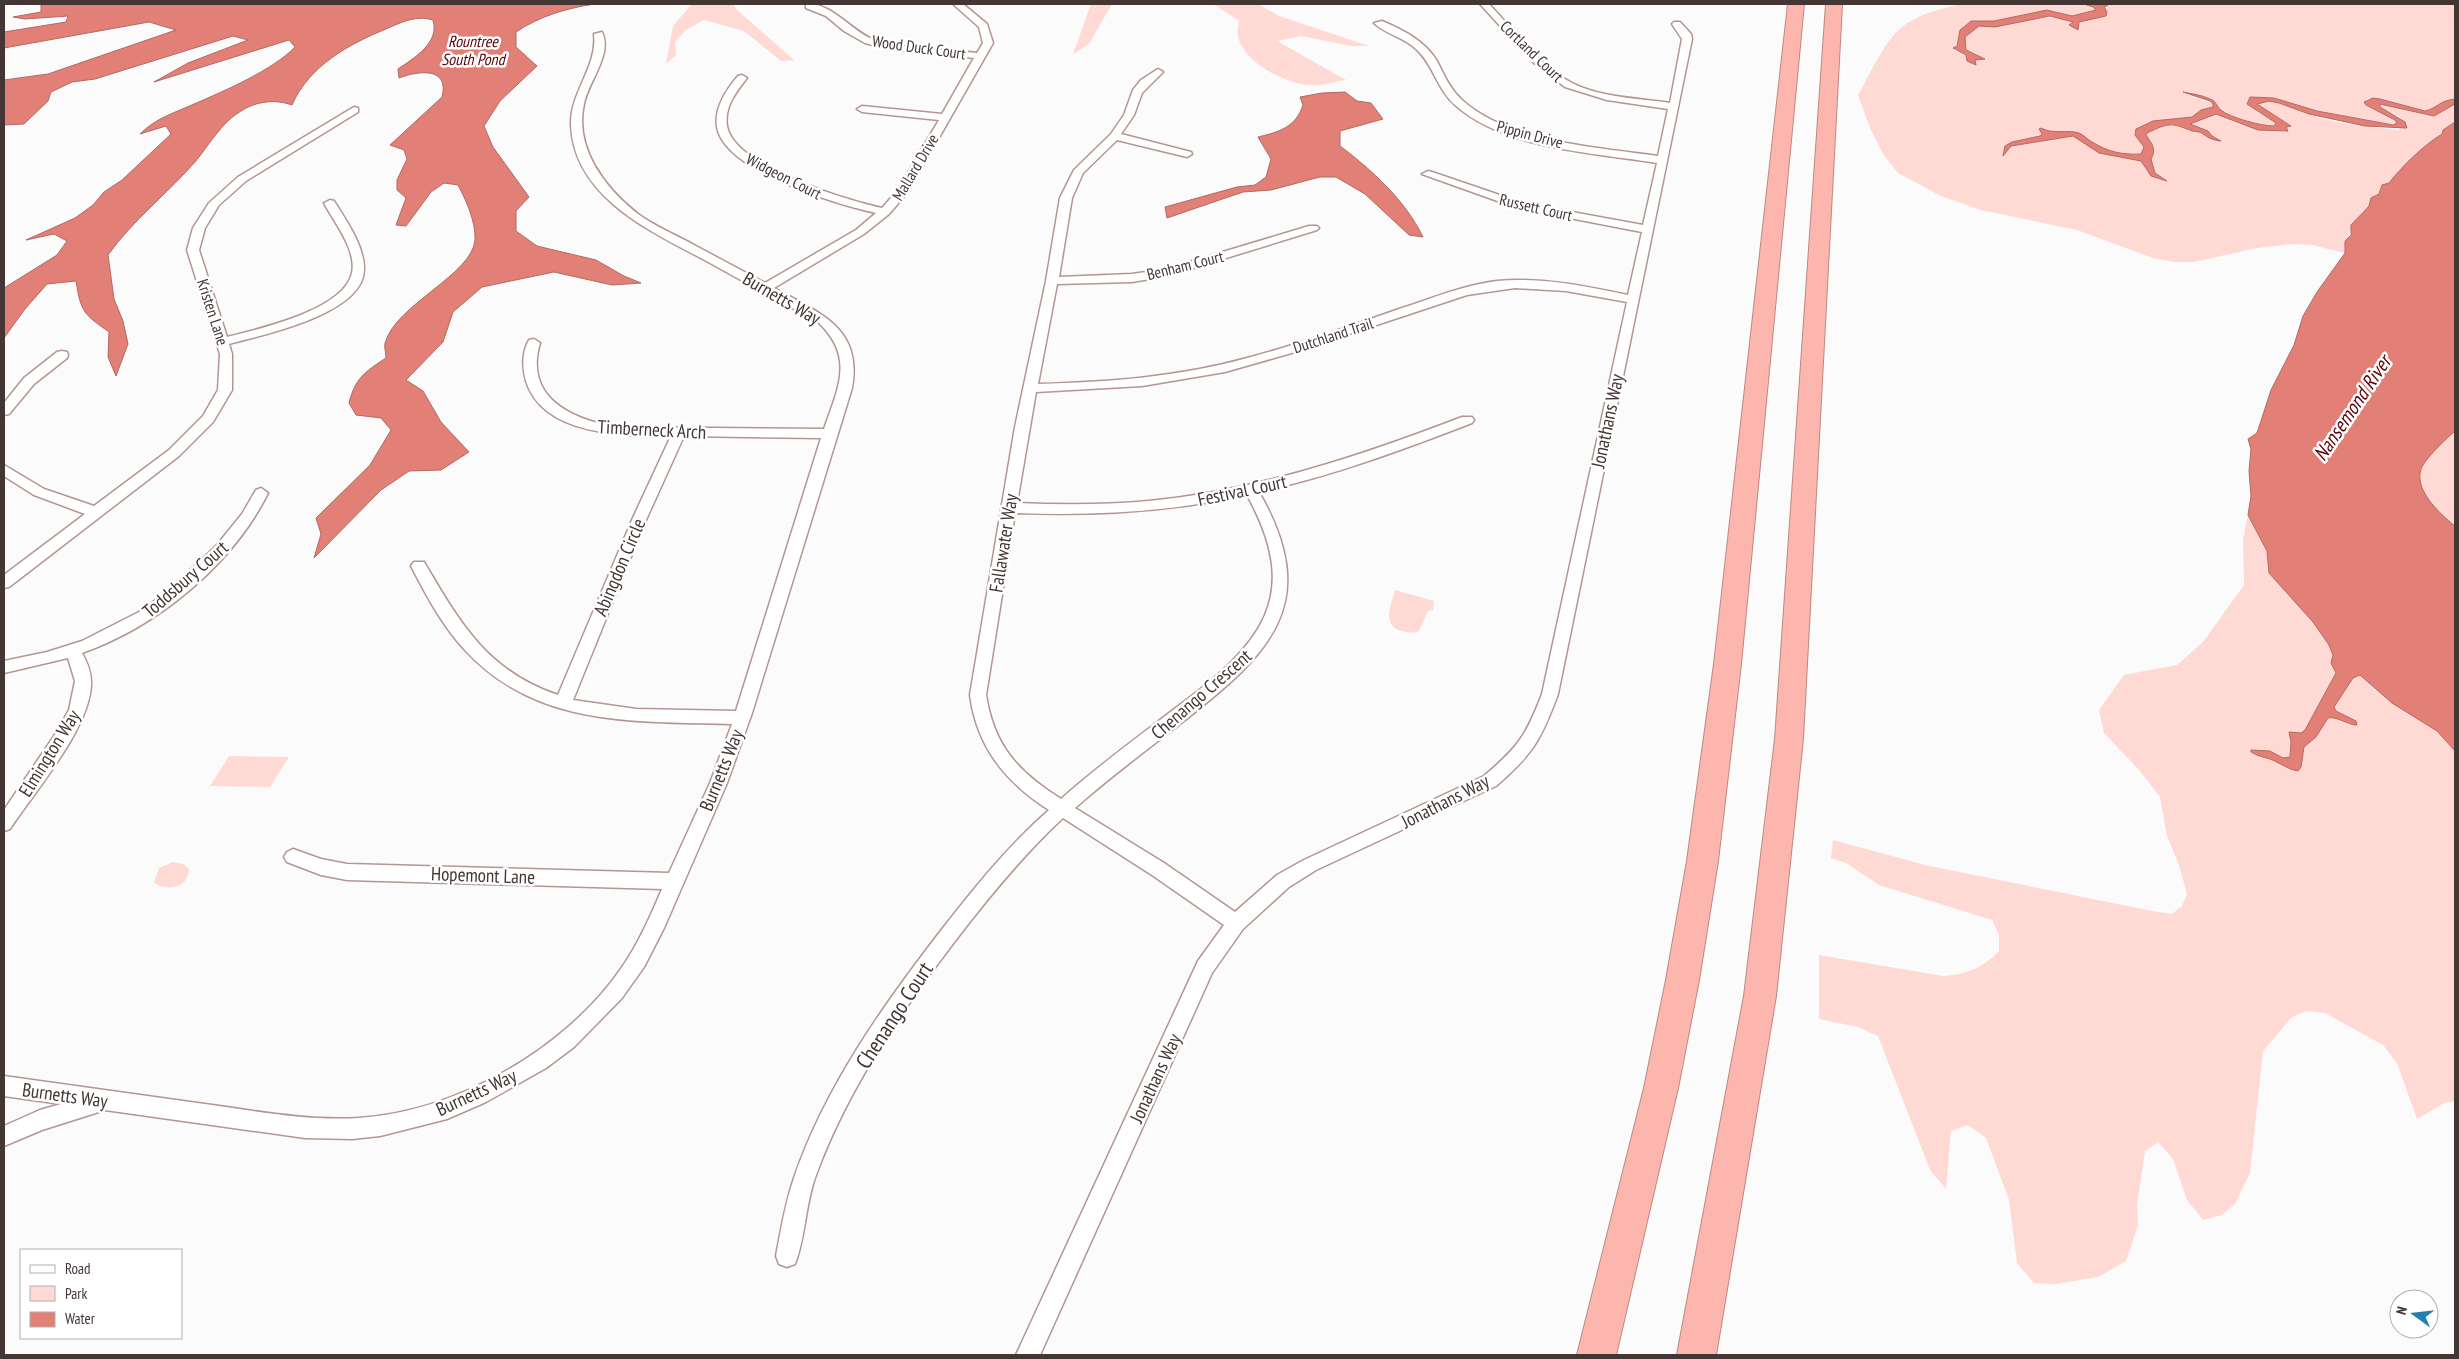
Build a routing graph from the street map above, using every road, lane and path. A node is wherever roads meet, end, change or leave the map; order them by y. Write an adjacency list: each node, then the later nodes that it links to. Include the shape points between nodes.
1 (958, 4): 9 (street, Mallard Drive, via 987,31 988,43)
2 (1484, 4): 12 (street, Cortland Court, via 1552,74 1569,85 1592,93)
3 (1796, 4): 56 (highway, via 1732,628 1710,808 1691,930 1659,1095)
4 (1834, 4): 57 (highway, via 1790,739 1760,996)
5 (809, 6): 9 (street, Wood Duck Court, via 829,14 868,41)
6 (1379, 23): 18 (street, Pippin Drive, via 1414,42 1458,102 1493,124 1529,137)
7 (1677, 24): 12 (street, Jonathans Way, via 1687,39)
8 (599, 34): 25 (street, Burnetts Way, via 600,52 578,99 577,117 580,146 594,176 635,217)
9 (980, 56): 15 (street, Mallard Drive)
10 (1158, 72): 16 (street, Fallawater Way, via 1137,92 1129,115)
11 (742, 78): 21 (street, Widgeon Court, via 730,93 722,115 723,133 735,150 820,195)
12 (1674, 106): 18 (street, Jonathans Way)
13 (862, 109): 15 (street)
14 (354, 110): 27 (street, Kristen Lane, via 242,179 227,190 206,215 193,250)
15 (945, 117): 21 (street, Mallard Drive, via 902,192)
16 (1115, 136): 17 (street); 24 (street, Fallawater Way, via 1078,172 1066,198)
17 (1187, 154)
18 (1661, 160): 23 (street, Jonathans Way)
19 (1428, 174): 23 (street, Russett Court, via 1521,206)
20 (330, 203): 27 (street, via 357,259 356,282 351,290 320,311)
21 (885, 212): 25 (street, Mallard Drive, via 860,232)
22 (1314, 228): 24 (street, Benham Court, via 1168,272 1132,278)
23 (1647, 229): 26 (street, Jonathans Way)
24 (1052, 281): 30 (street, Fallawater Way)
25 (765, 288): 34 (street, Burnetts Way, via 823,320 847,350 845,388)
26 (1633, 300): 30 (street, Dutchland Trail, via 1534,284 1496,285 1461,292 1296,348 1214,371 1123,385); 50 (street, Jonathans Way, via 1550,694 1536,731 1513,761 1490,781 1310,864 1263,897)
27 (223, 342): 39 (street, Kristen Lane, via 227,373 225,390 208,419 174,454)
28 (534, 342): 33 (street, Timberneck Arch, via 529,360 530,375 542,397 555,408 579,422 602,430)
29 (62, 355): 31 (street, via 29,381)
30 (1031, 388): 38 (street, Fallawater Way)
31 (4, 411)
32 (1467, 420): 36 (street, Festival Court, via 1350,463)
33 (678, 433): 34 (street, Timberneck Arch); 44 (street, Abingdon Circle)
34 (829, 434): 45 (street, Burnetts Way)
35 (4, 470): 39 (street, via 39,492)
36 (1251, 490): 38 (street, Festival Court, via 1149,506 1070,510); 46 (street, Chenango Crescent, via 1270,526 1280,570 1276,612 1265,634 1237,668)
37 (260, 493): 42 (street, Toddsbury Court, via 229,542 164,603 118,632)
38 (1008, 508): 46 (street, Fallawater Way, via 978,695 979,707 992,746 1007,767 1035,792)
39 (95, 512): 41 (street, Kristen Lane)
40 (419, 566): 44 (street, via 448,618 470,646 497,672 536,694)
41 (4, 583)
42 (73, 650): 43 (street, Toddsbury Court); 47 (street, Elmington Way, via 83,675 80,708 70,728)
43 (4, 666)
44 (563, 704): 45 (street, via 602,712)
45 (742, 718): 49 (street, Burnetts Way, via 728,758)
46 (1061, 808): 50 (street, Fallawater Way); 54 (street, Chenango Court, via 977,899 888,1019 821,1138 805,1178)
47 (4, 824)
48 (293, 857): 49 (street, Hopemont Lane, via 348,872)
49 (674, 880): 52 (street, Burnetts Way, via 652,936 635,964 615,992 590,1018 529,1068 457,1105 379,1126 341,1129 305,1128)
50 (1236, 923): 55 (street, Jonathans Way, via 1205,967)
51 (4, 1086): 52 (street, Burnetts Way)
52 (103, 1101): 53 (street, via 40,1120)
53 (4, 1136)
54 (787, 1256)
55 (1028, 1355)
56 (1596, 1355)
57 (1696, 1355)

